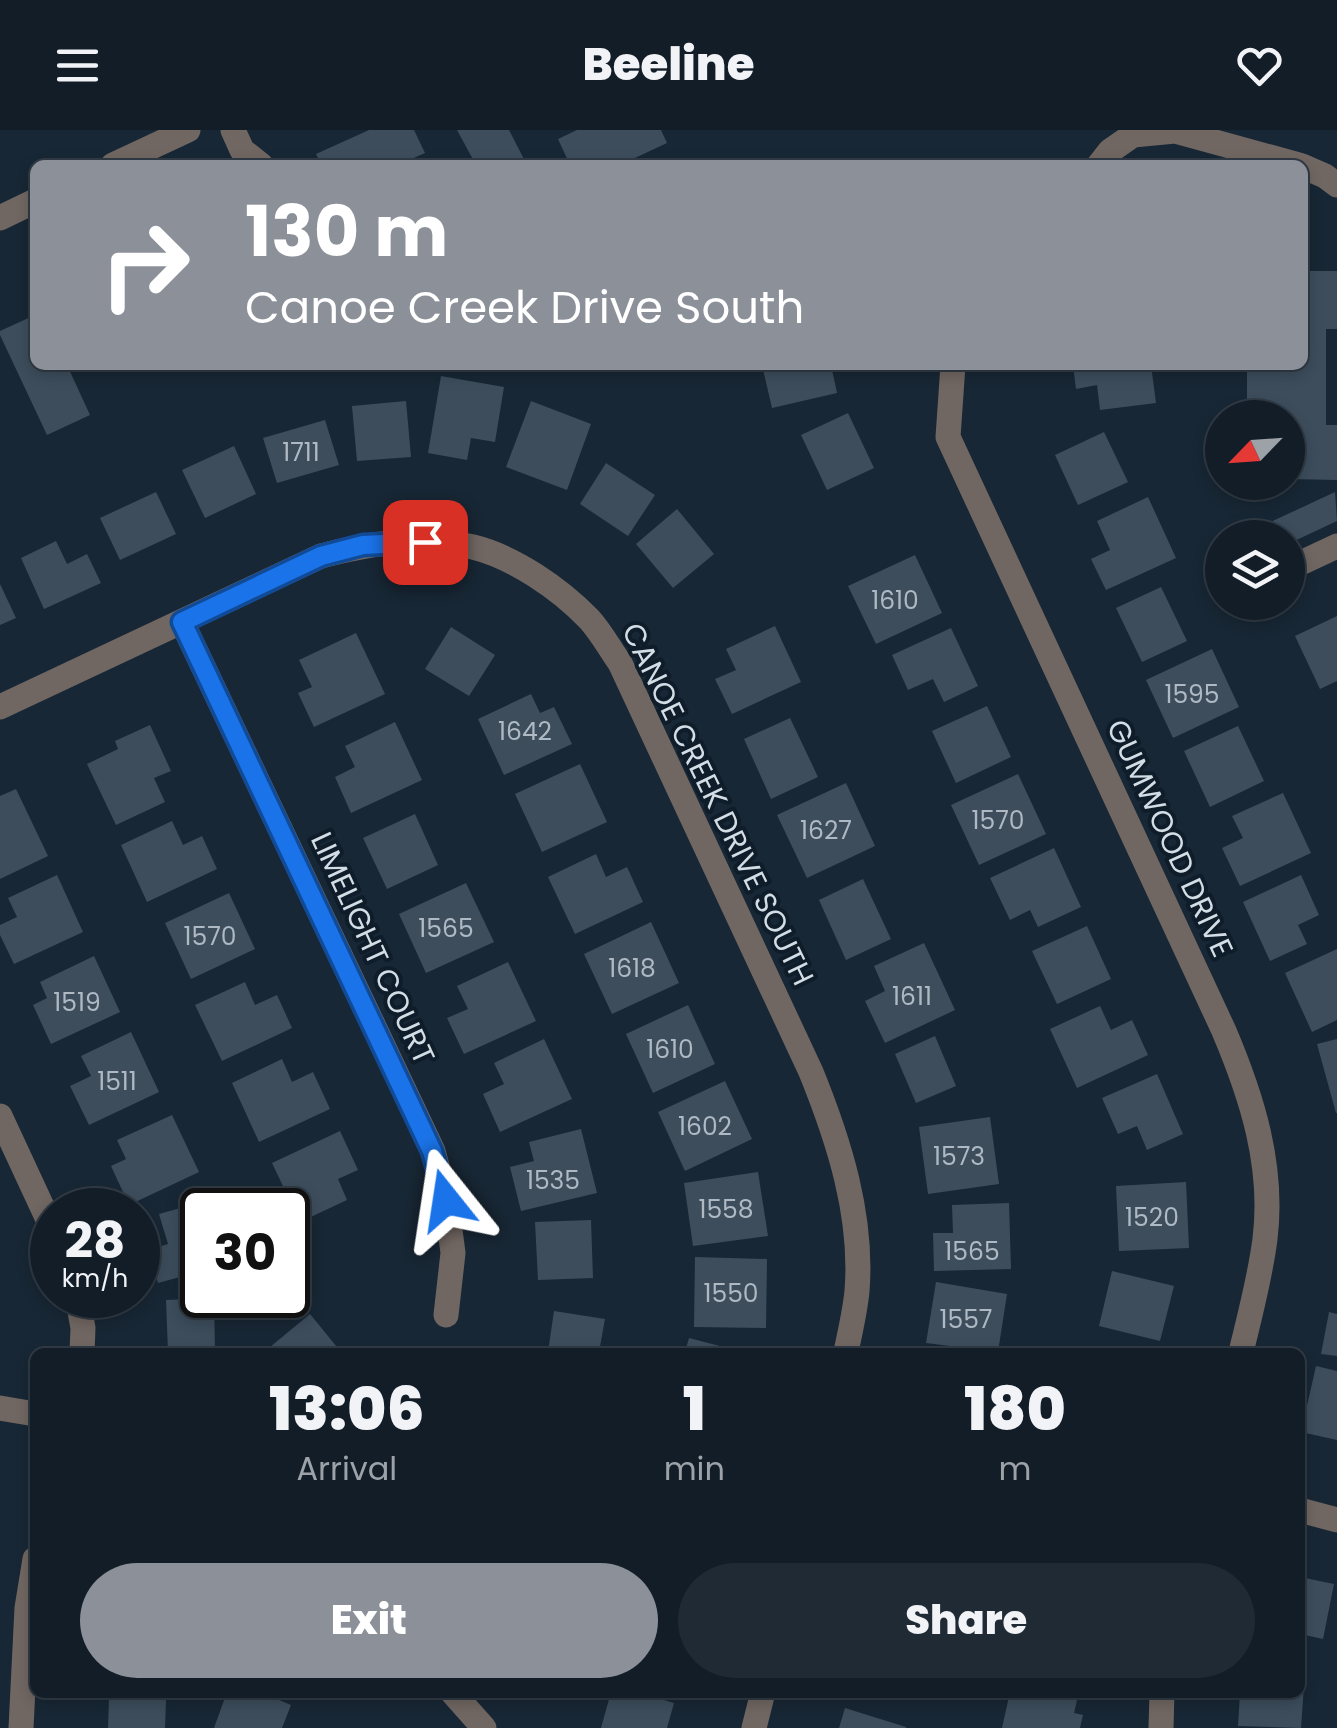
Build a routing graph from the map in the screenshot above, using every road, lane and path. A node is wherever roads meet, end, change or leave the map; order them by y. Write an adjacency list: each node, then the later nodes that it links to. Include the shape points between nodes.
1 (188, 130): 3 (street)
2 (232, 130): 4 (street)
3 (124, 160)
4 (255, 160)
5 (1103, 160): 6 (street, via 1133,135 1175,131)
6 (1286, 160)
7 (30, 203): 8 (street)
8 (0, 218)
9 (954, 370): 20 (street, GUMWOOD DRIVE, via 948,437 1224,1030 1260,1129 1266,1236)
10 (1337, 546): 11 (street)
11 (1305, 561)
12 (182, 622): 13 (street, CANOE CREEK DRIVE SOUTH); 16 (street, LIMELIGHT COURT, via 432,1151 453,1252); 19 (street, CANOE CREEK DRIVE SOUTH, via 321,556 363,545 425,542 474,548 517,566 592,622 620,663 832,1124 856,1234 857,1292)
13 (0, 706)
14 (0, 1116): 15 (street)
15 (33, 1188)
16 (446, 1315)
17 (81, 1318): 18 (street)
18 (82, 1348)
19 (847, 1348)
20 (1241, 1348)
21 (0, 1408): 22 (street)
22 (30, 1413)
23 (1305, 1511): 24 (street)
24 (1337, 1520)
25 (30, 1590): 29 (street)
26 (457, 1698): 30 (street)
27 (761, 1698): 31 (street)
28 (1162, 1698): 32 (street)
29 (21, 1728)
30 (484, 1728)
31 (754, 1728)
32 (1162, 1728)

